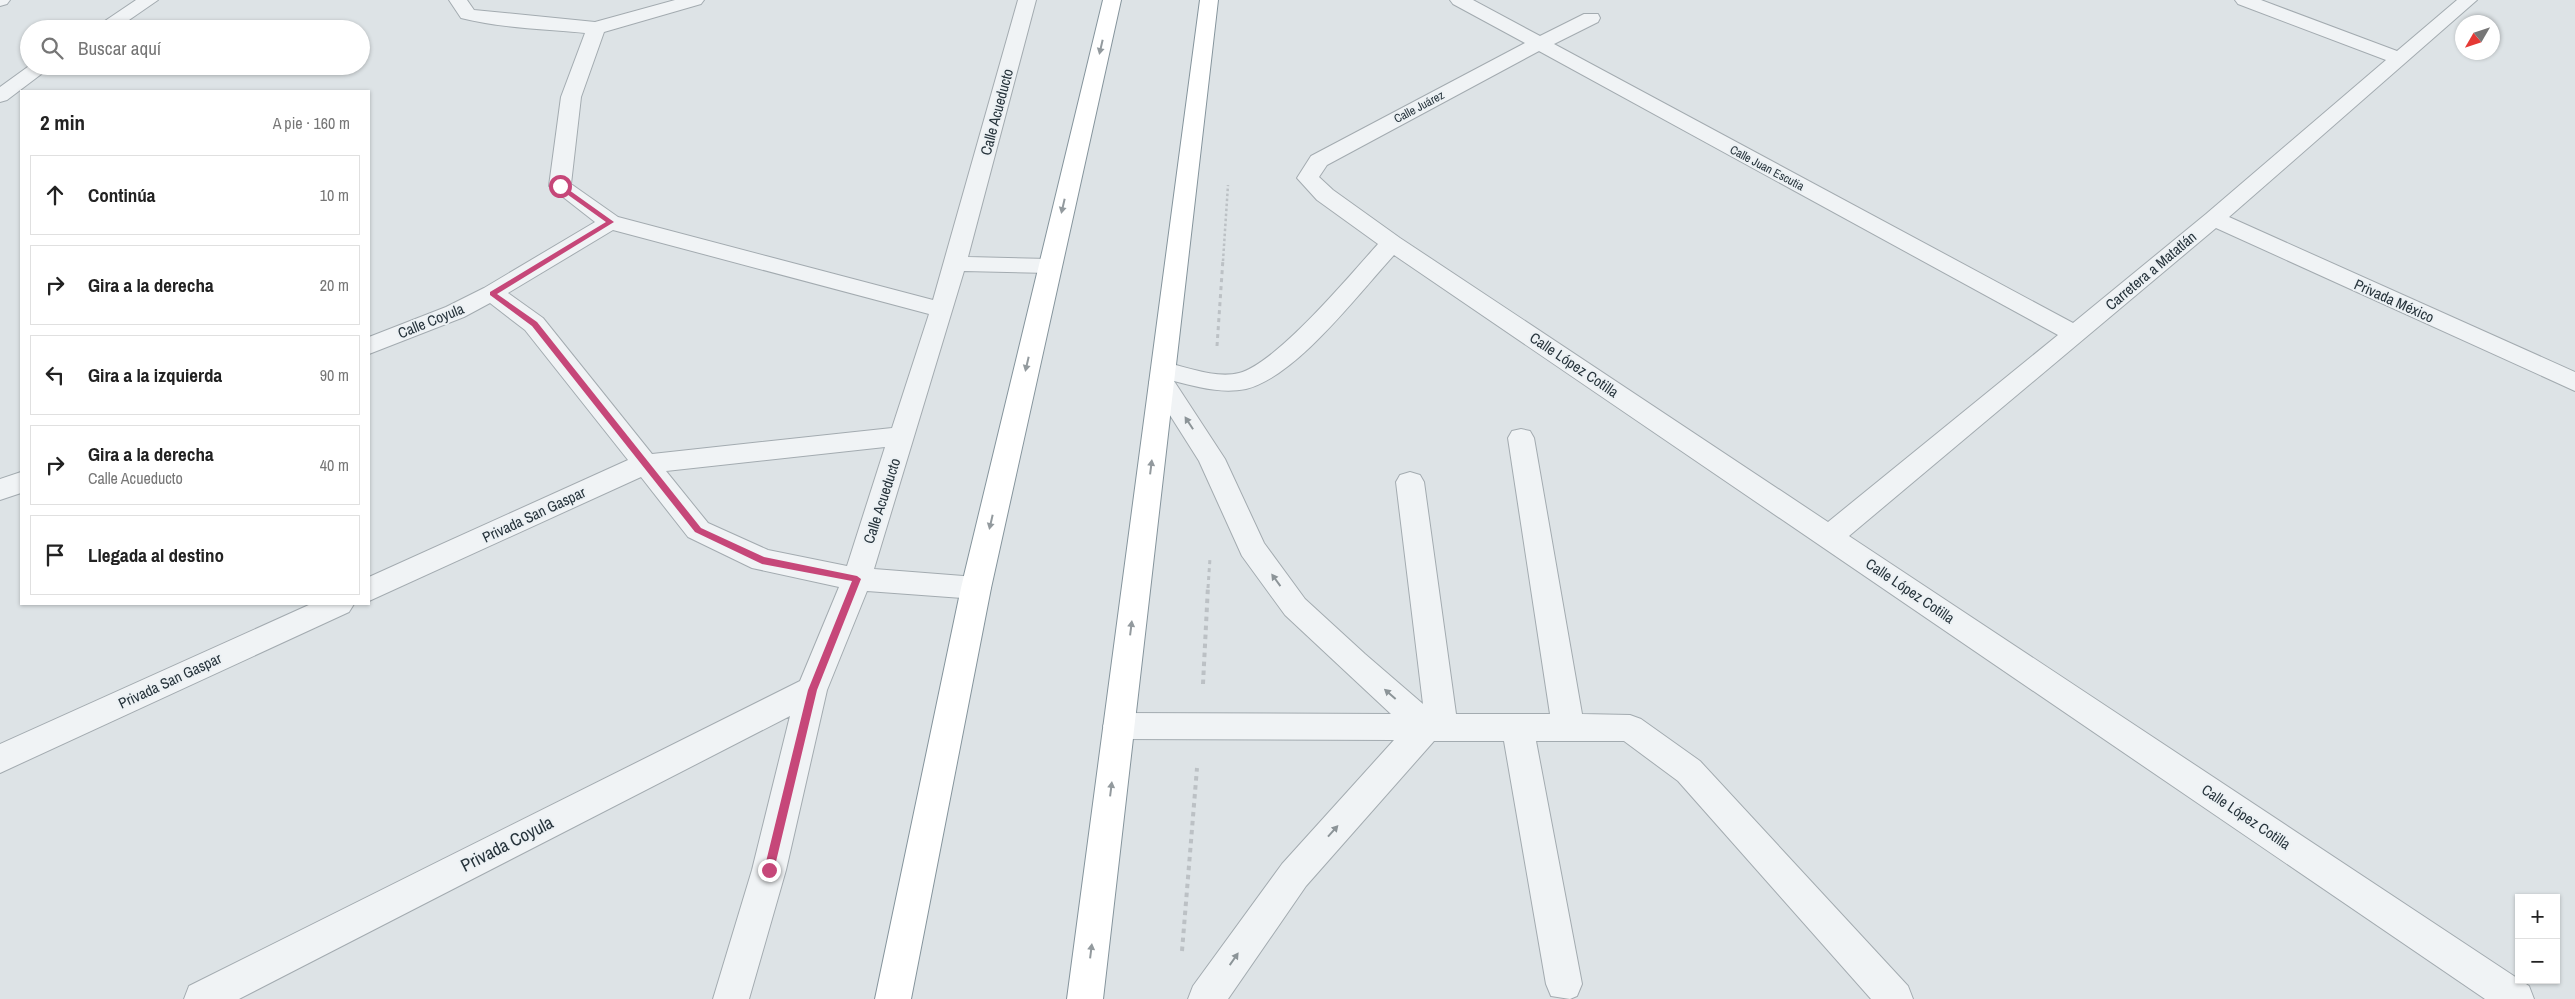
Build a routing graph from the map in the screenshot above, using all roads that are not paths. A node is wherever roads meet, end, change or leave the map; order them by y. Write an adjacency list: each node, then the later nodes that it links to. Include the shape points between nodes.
1 (149, 0): 11 (street)
2 (458, 0): 12 (street, via 468,14)
3 (695, 0): 12 (street)
4 (1027, 0): 21 (street, Calle Acueducto)
5 (1112, 0): 22 (highway, one-way to 22)
6 (1209, 0): 27 (highway)
7 (1460, 0): 13 (street, Calle Juan Escutia)
8 (2244, 0): 14 (street)
9 (2468, 0): 14 (street, Carretera a Matatlán)
10 (1591, 18): 13 (street, Calle Juárez)
11 (117, 20)
12 (596, 28): 19 (street, via 571,97 560,186)
13 (1538, 44): 17 (street, Calle Juárez, via 1319,160); 25 (street, Calle Juan Escutia)
14 (2400, 60): 18 (street, Carretera a Matatlán)
15 (29, 75): 16 (street)
16 (0, 96)
17 (1308, 178): 20 (street, Calle López Cotilla, via 1325,195)
18 (2214, 219): 25 (street, Carretera a Matatlán); 28 (street, Privada México)
19 (610, 222): 23 (street, Calle Coyula); 24 (street)
20 (1392, 242): 27 (street, via 1279,362 1247,380 1215,383); 35 (street, Calle López Cotilla)
21 (956, 264): 22 (street); 24 (street, Calle Acueducto)
22 (1049, 266): 37 (highway, one-way to 37)
23 (492, 294): 26 (street, Calle Coyula); 31 (street, via 534,324)
24 (942, 310): 29 (street, Calle Acueducto)
25 (2075, 334): 35 (street, Carretera a Matatlán)
26 (370, 346)
27 (1163, 376): 41 (highway, one-way to 27); 42 (street, one-way to 27, via 1354,663 1295,607 1252,548 1212,458)
28 (2575, 382)
29 (902, 436): 31 (street, Privada San Gaspar); 36 (street, Calle Acueducto)
30 (1521, 438): 44 (street)
31 (644, 464): 36 (street, via 698,530 762,560); 38 (street, Privada San Gaspar)
32 (20, 482): 34 (street)
33 (1410, 482): 42 (street)
34 (0, 490)
35 (1829, 537): 53 (street, Calle López Cotilla)
36 (857, 579): 37 (street); 40 (street, Calle Acueducto)
37 (976, 588): 49 (highway)
38 (370, 590)
39 (337, 605): 45 (street, Privada San Gaspar)
40 (812, 690): 47 (street, Privada Coyula); 48 (street, Calle Acueducto, via 769,870)
41 (1119, 726): 42 (street); 50 (highway, one-way to 41)
42 (1435, 726): 43 (street); 51 (street, one-way to 42, via 1294,875)
43 (1518, 728): 44 (street); 46 (street)
44 (1568, 728): 52 (street, via 1630,728 1689,771)
45 (0, 759)
46 (1564, 984)
47 (202, 999)
48 (731, 999)
49 (893, 999)
50 (1085, 999)
51 (1206, 999)
52 (1895, 999)
53 (2516, 999)

